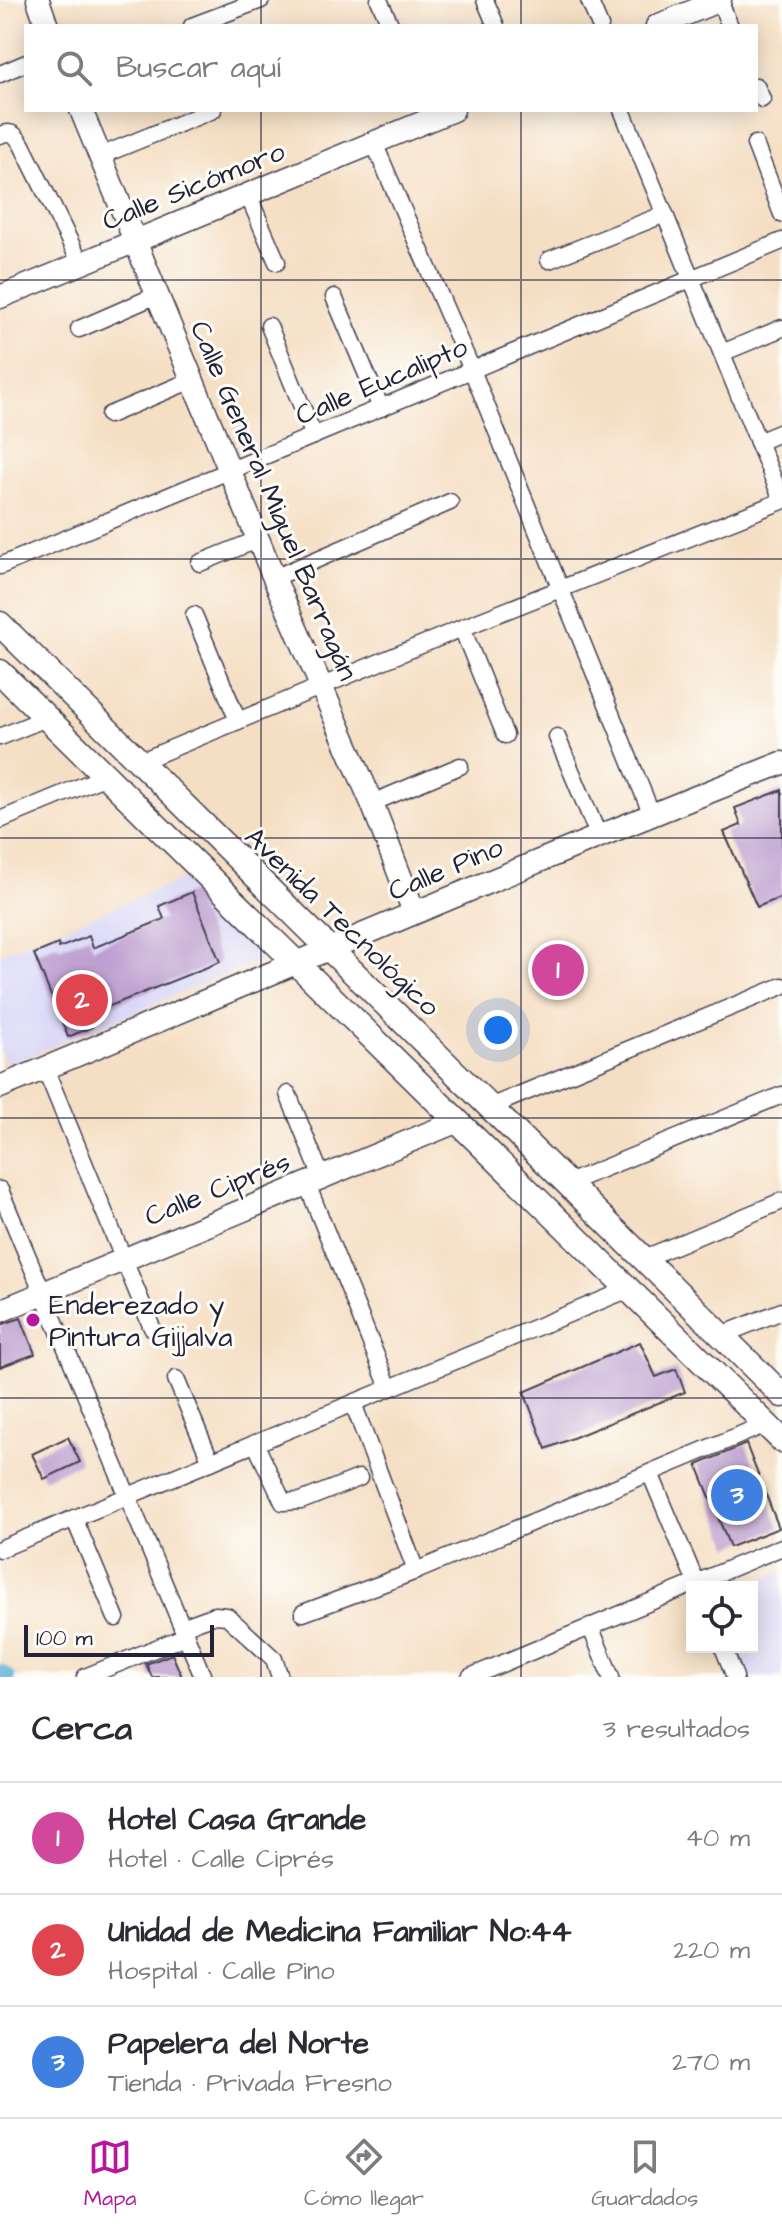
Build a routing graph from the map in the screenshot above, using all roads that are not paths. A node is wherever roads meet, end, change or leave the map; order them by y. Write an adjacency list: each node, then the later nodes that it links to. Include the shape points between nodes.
1 (38, 0): 7 (street)
2 (261, 0): 8 (street)
3 (379, 0): 9 (street)
4 (485, 0): 10 (street)
5 (589, 0): 11 (street)
6 (708, 2): 12 (street); 13 (street)
7 (46, 24)
8 (197, 24)
9 (390, 24)
10 (495, 24)
11 (599, 24)
12 (661, 24)
13 (728, 24)
14 (24, 64): 15 (street)
15 (0, 74)
16 (82, 112): 23 (street, Calle General Miguel Barragán)
17 (208, 112): 23 (street)
18 (623, 112): 25 (street)
19 (430, 114): 21 (street, Calle Sicómoro)
20 (0, 135): 31 (street, via 13,133 22,145)
21 (374, 143): 24 (street, Calle Sicómoro); 40 (street)
22 (755, 144): 26 (street)
23 (100, 156): 28 (street, Calle General Miguel Barragán)
24 (248, 195): 28 (street, Calle Sicómoro); 30 (street)
25 (665, 214): 29 (street); 32 (street)
26 (782, 214)
27 (782, 241): 32 (street, Calle Eucalipto)
28 (135, 242): 31 (street, Calle Sicómoro); 33 (street, Calle General Miguel Barragán)
29 (549, 260)
30 (277, 262)
31 (81, 264): 34 (street, Calle Sicómoro)
32 (691, 279): 39 (street); 40 (street, Calle Eucalipto)
33 (157, 295): 38 (street); 41 (street, Calle General Miguel Barragán)
34 (1, 296)
35 (334, 297): 42 (street)
36 (269, 326): 45 (street)
37 (782, 328): 39 (street)
38 (79, 329)
39 (722, 353): 46 (street)
40 (472, 370): 42 (street, Calle Eucalipto); 54 (street)
41 (192, 380): 43 (street); 47 (street, Calle General Miguel Barragán)
42 (381, 408): 45 (street, Calle Eucalipto)
43 (109, 415)
44 (782, 432): 46 (street)
45 (314, 436): 47 (street, Calle Eucalipto)
46 (758, 442): 48 (street)
47 (229, 471): 50 (street, Calle General Miguel Barragán); 52 (street, Calle Eucalipto)
48 (782, 500): 54 (street)
49 (450, 502): 53 (street)
50 (259, 539): 51 (street); 53 (street, Calle General Miguel Barragán)
51 (200, 563)
52 (0, 566)
53 (274, 578): 59 (street, Calle General Miguel Barragán)
54 (561, 590): 57 (street); 70 (street)
55 (194, 615): 61 (street)
56 (0, 624): 65 (main road, Avenida Tecnológico)
57 (462, 628): 59 (street); 62 (street)
58 (0, 672): 60 (main road)
59 (320, 688): 61 (street); 69 (street, Calle General Miguel Barragán)
60 (46, 718): 63 (street); 68 (main road)
61 (238, 721): 65 (street)
62 (505, 735)
63 (0, 737)
64 (557, 737): 72 (street)
65 (139, 762): 74 (main road, Avenida Tecnológico)
66 (782, 763): 70 (street, Calle Pino)
67 (460, 766): 69 (street)
68 (106, 776): 71 (street); 75 (main road)
69 (372, 803): 73 (street, Calle General Miguel Barragán)
70 (652, 815): 72 (street, Calle Pino)
71 (0, 820)
72 (599, 837): 73 (street, Calle Pino)
73 (414, 912): 74 (street, Calle Pino)
74 (329, 951): 75 (street, Calle Pino); 81 (main road, Avenida Tecnológico)
75 (297, 964): 77 (street, Calle Pino); 82 (main road)
76 (781, 991): 81 (street)
77 (45, 1068): 78 (street, Calle Pino); 88 (street)
78 (0, 1087)
79 (288, 1094): 83 (street)
80 (782, 1095): 84 (street)
81 (492, 1106): 84 (main road, Avenida Tecnológico)
82 (458, 1121): 83 (street, Calle Ciprés); 89 (main road)
83 (314, 1181): 88 (street, Calle Ciprés); 96 (street)
84 (568, 1183): 87 (main road, Avenida Tecnológico)
85 (0, 1190): 90 (street)
86 (782, 1201): 87 (street)
87 (645, 1258): 94 (main road, Avenida Tecnológico)
88 (125, 1259): 90 (street, Calle Ciprés); 93 (street)
89 (629, 1289): 96 (street); 99 (main road)
90 (43, 1293): 91 (street, Calle Ciprés); 104 (street)
91 (0, 1311)
92 (782, 1311): 94 (street)
93 (152, 1328)
94 (722, 1335): 97 (main road, Avenida Tecnológico)
95 (176, 1379): 101 (street)
96 (389, 1388): 98 (street)
97 (782, 1395)
98 (353, 1403): 100 (street); 108 (street)
99 (774, 1432): 102 (street)
100 (255, 1443): 101 (street); 103 (street, via 283,1502 301,1501)
101 (211, 1462): 104 (street)
102 (650, 1473): 108 (street); 109 (street)
103 (359, 1478)
104 (127, 1496): 105 (street); 115 (street)
105 (74, 1518): 107 (street); 113 (street)
106 (782, 1547): 110 (street)
107 (0, 1549)
108 (416, 1571): 112 (street)
109 (696, 1581)
110 (707, 1581)
111 (686, 1590): 114 (street)
112 (303, 1613)
113 (116, 1618)
114 (590, 1626): 120 (street); 121 (street)
115 (184, 1632): 117 (street); 118 (street); 119 (street, via 215,1615 227,1616 274,1659)
116 (725, 1653): 122 (street)
117 (85, 1677)
118 (203, 1677)
119 (280, 1677)
120 (470, 1677)
121 (611, 1677)
122 (735, 1677)

